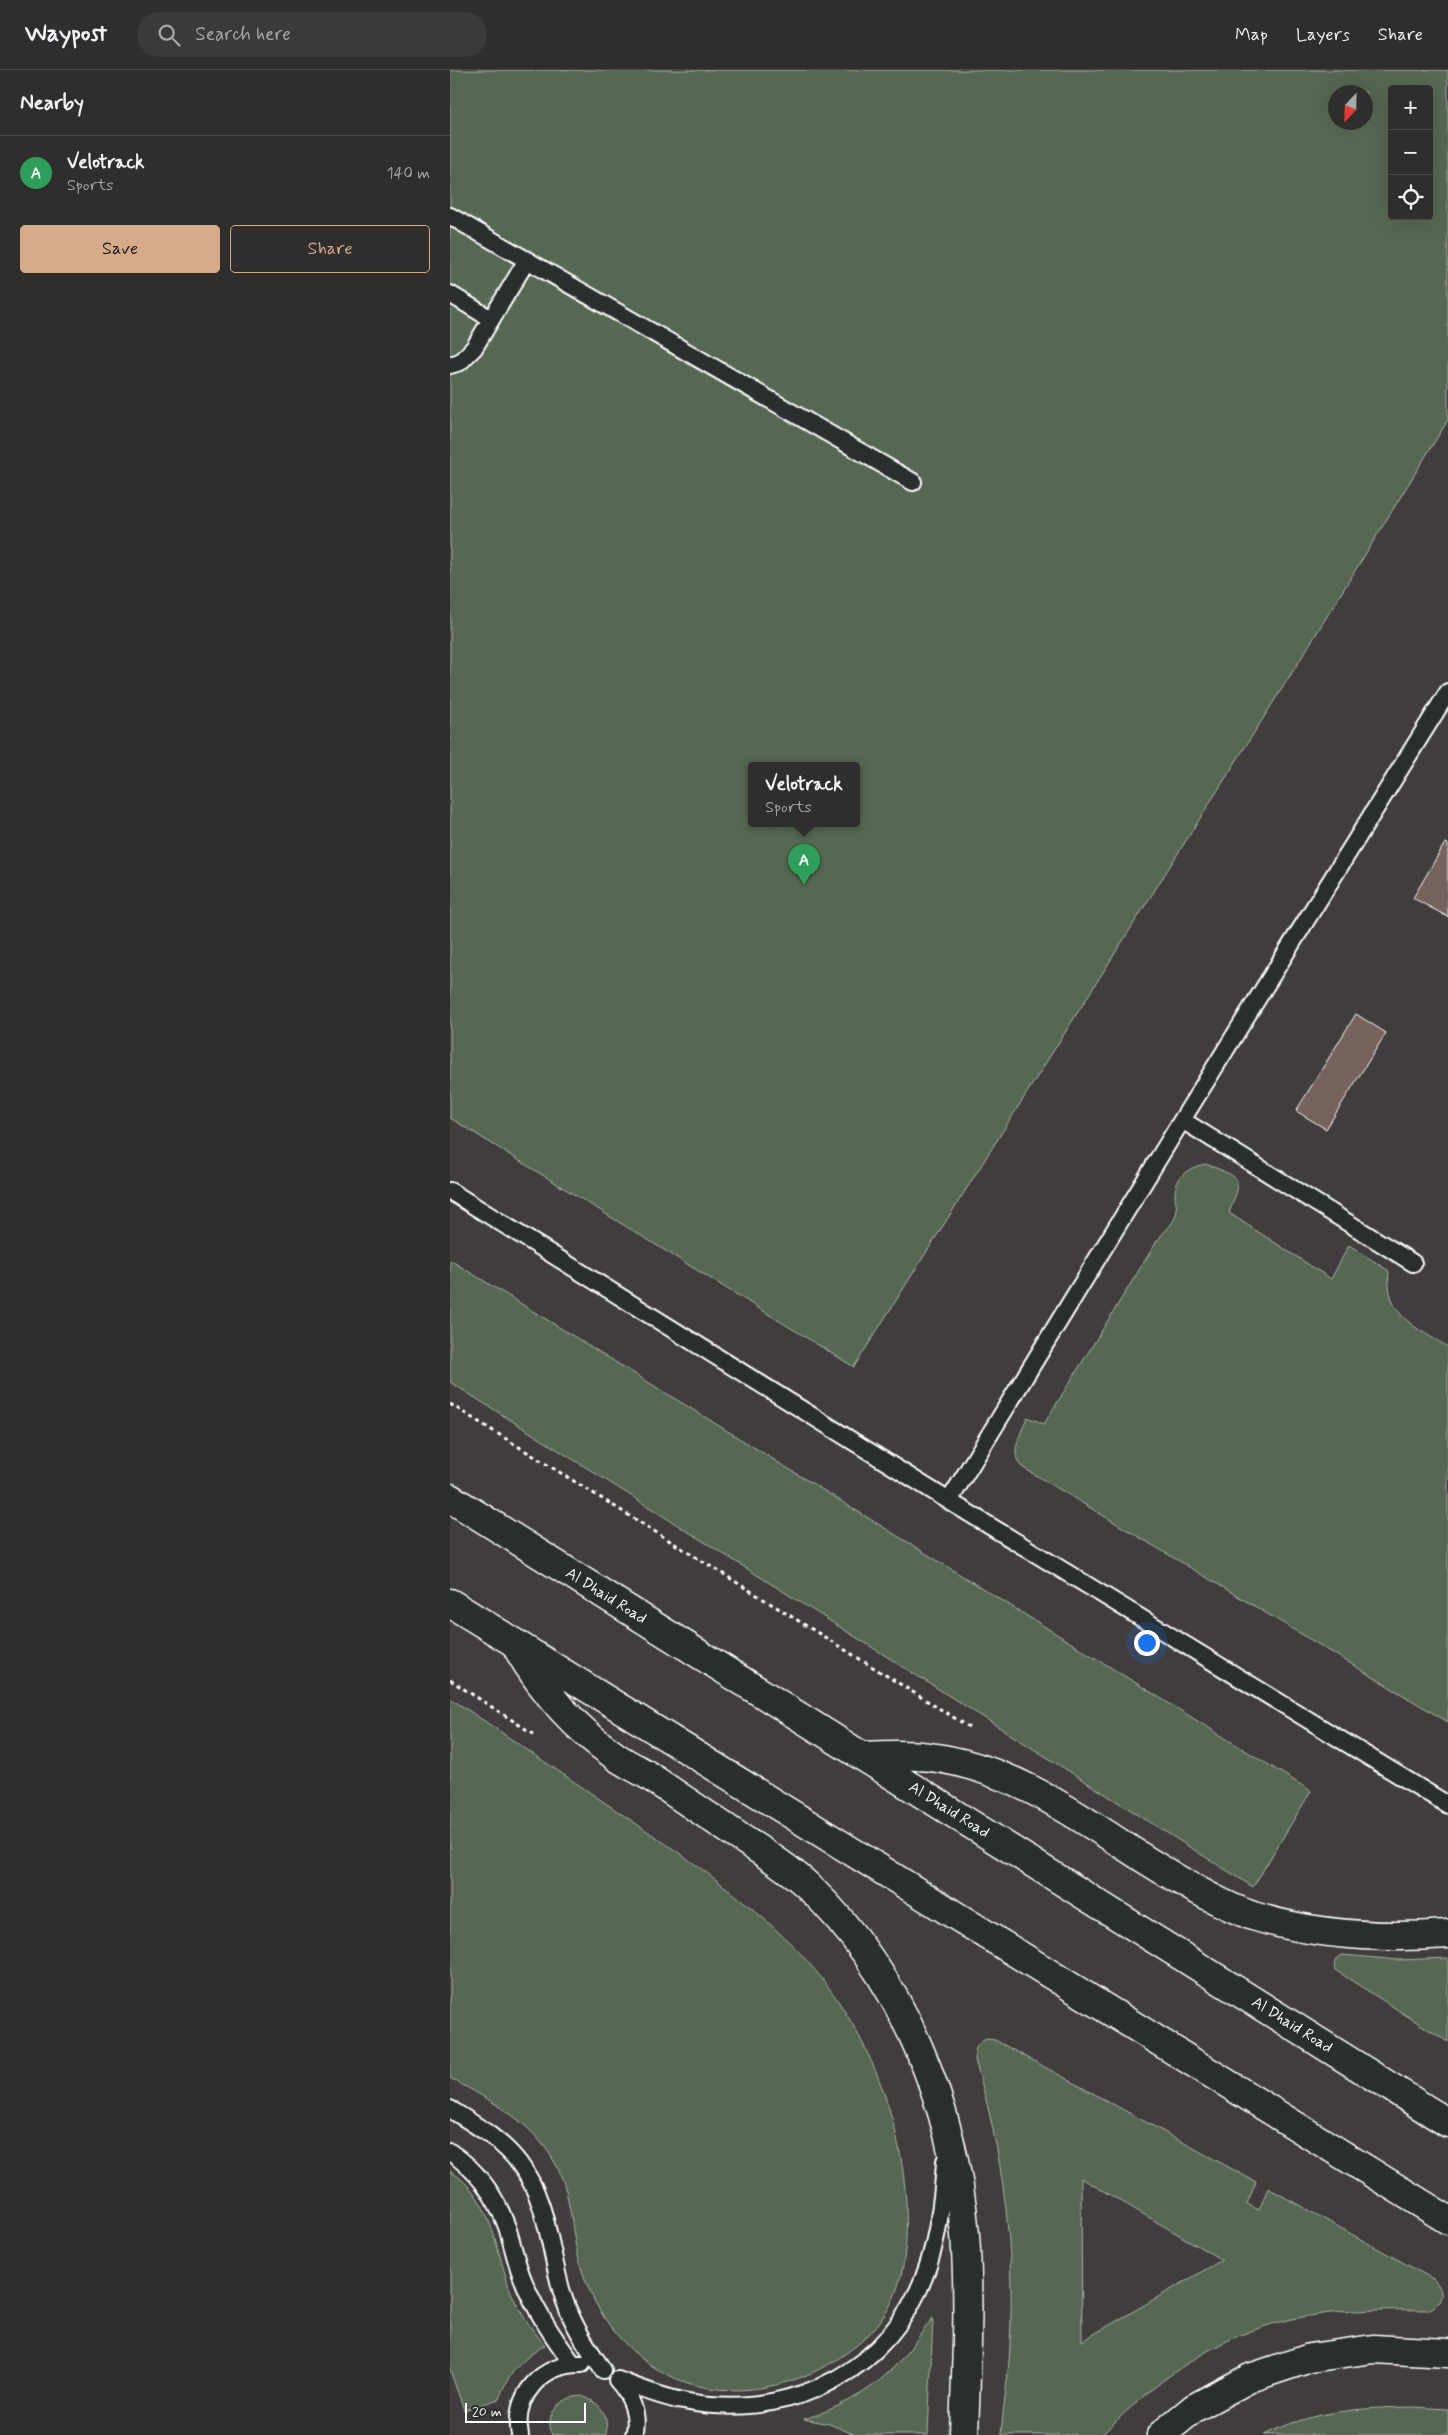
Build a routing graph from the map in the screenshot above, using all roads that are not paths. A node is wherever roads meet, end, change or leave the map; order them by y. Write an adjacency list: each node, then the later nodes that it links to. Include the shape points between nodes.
1 (450, 216): 2 (lane)
2 (527, 260): 4 (lane); 6 (lane)
3 (450, 294): 4 (lane)
4 (492, 318): 5 (lane, via 474,348 460,362)
5 (450, 365)
6 (914, 482)
7 (1448, 692): 8 (lane)
8 (1182, 1120): 10 (lane); 12 (lane)
9 (450, 1191): 12 (lane)
10 (1413, 1263)
11 (450, 1498): 15 (highway, Al Dhaid Road)
12 (949, 1501): 16 (lane)
13 (450, 1603): 14 (highway)
14 (515, 1643): 20 (highway, via 548,1694 591,1738 768,1856 808,1886 838,1918 890,1991 913,2035 933,2081); 22 (highway)
15 (862, 1756): 17 (highway, via 930,1757 996,1773 1056,1803 1183,1883 1253,1915 1310,1928 1367,1935 1413,1937); 19 (highway, Al Dhaid Road)
16 (1448, 1805)
17 (1448, 1934)
18 (450, 2109): 25 (lane, via 503,2146 530,2178 539,2197 568,2312)
19 (1448, 2123)
20 (947, 2129): 26 (lane, via 944,2186 929,2264 906,2314 866,2359 816,2391 738,2406 683,2401); 29 (highway, via 957,2178 968,2290)
21 (450, 2152): 24 (lane, via 464,2162 497,2204 524,2283 550,2332)
22 (1448, 2220)
23 (1448, 2353): 30 (highway, via 1372,2349 1310,2358 1250,2378 1194,2408)
24 (573, 2364): 25 (lane); 27 (lane, via 547,2372 525,2393 519,2408)
25 (602, 2370): 26 (lane)
26 (618, 2380): 28 (lane, via 635,2412)
27 (520, 2435)
28 (634, 2435)
29 (964, 2435)
30 (1161, 2435)

